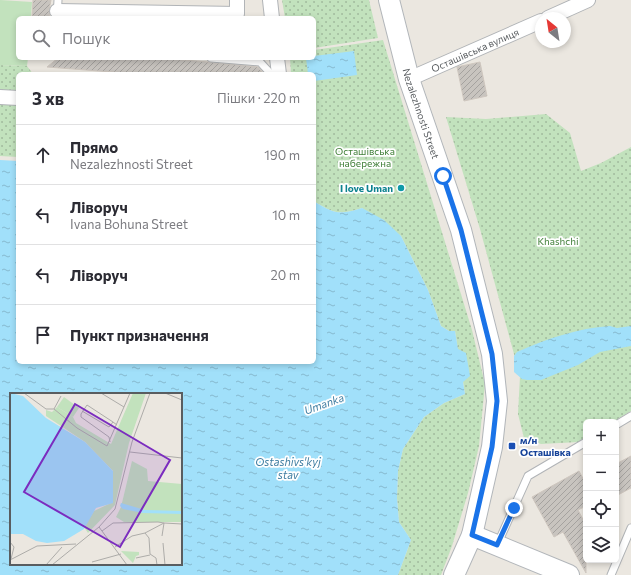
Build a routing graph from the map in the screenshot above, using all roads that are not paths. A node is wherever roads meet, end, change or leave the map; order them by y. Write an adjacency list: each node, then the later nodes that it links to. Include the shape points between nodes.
1 (237, 0): 5 (street, via 237,14)
2 (270, 0): 7 (street)
3 (389, 0): 13 (main road, Nezalezhnosti Street)
4 (588, 0): 6 (street)
5 (57, 10)
6 (561, 12)
7 (272, 16)
8 (535, 24): 13 (street, Осташівська вулиця)
9 (236, 60): 11 (lane, via 260,62)
10 (277, 60): 12 (street)
11 (269, 72)
12 (279, 72)
13 (409, 79): 20 (main road, Nezalezhnosti Street, via 461,230 492,354 497,401 492,447)
14 (0, 97): 15 (street)
15 (16, 98)
16 (631, 416): 17 (lane)
17 (619, 423)
18 (583, 444): 21 (lane, via 528,476)
19 (631, 528): 24 (lane)
20 (472, 535): 21 (main road); 22 (main road, Nezalezhnosti Street)
21 (497, 545): 23 (main road)
22 (454, 575)
23 (569, 575)
24 (611, 575)

